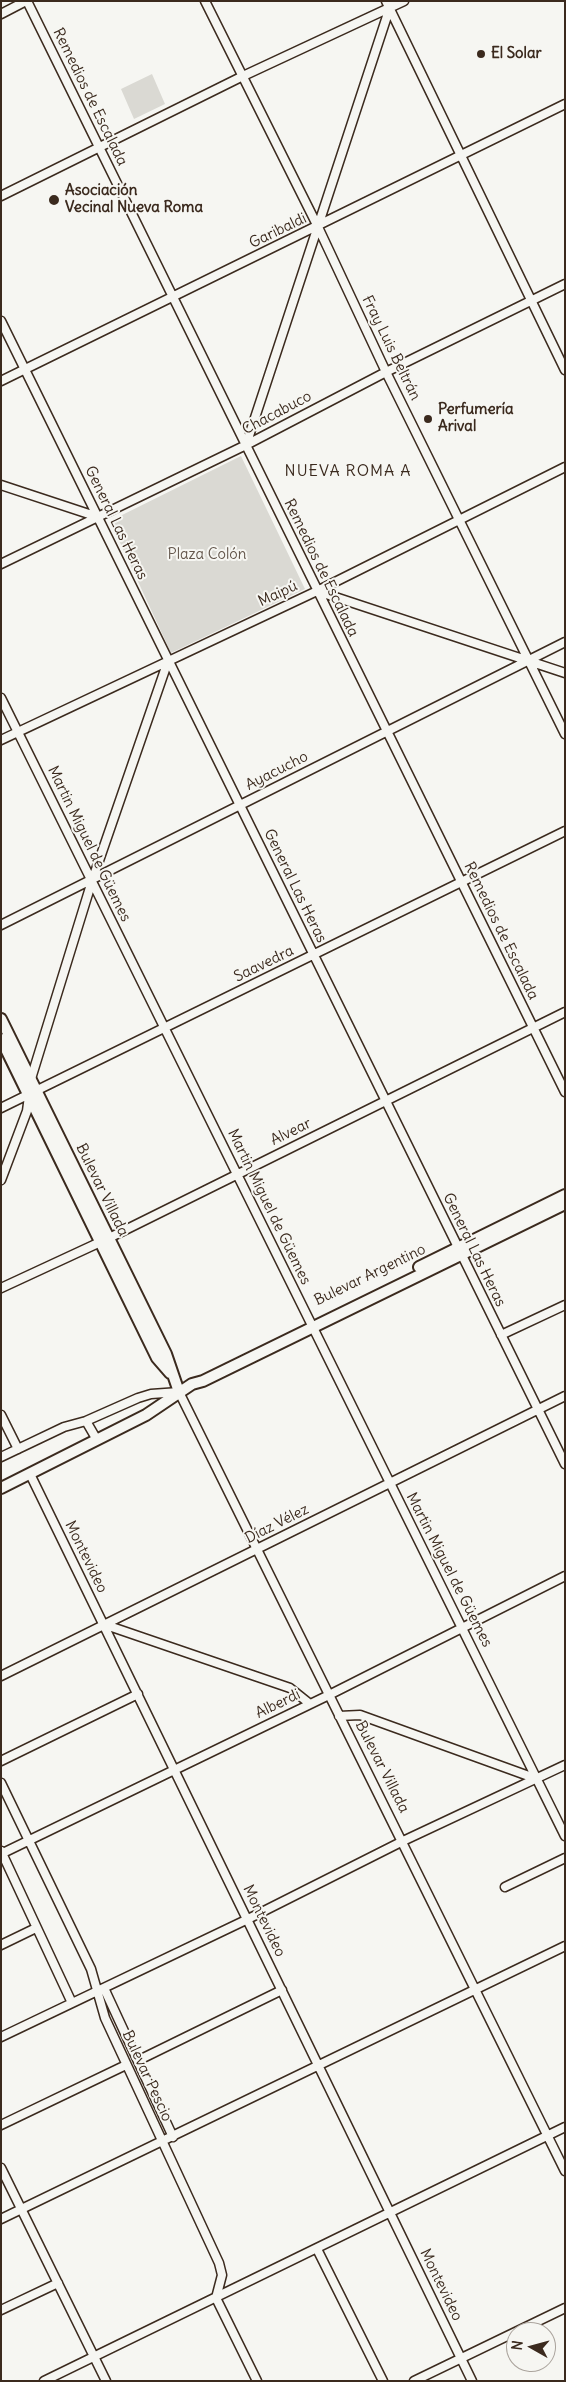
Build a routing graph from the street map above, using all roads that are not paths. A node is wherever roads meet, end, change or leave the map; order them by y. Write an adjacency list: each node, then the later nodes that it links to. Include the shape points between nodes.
1 (27, 1): 6 (street); 9 (street, Remedios de Escalada)
2 (204, 1): 7 (street, Fray Luis Beltrán)
3 (386, 1): 5 (street)
4 (404, 1): 5 (street)
5 (391, 5): 7 (street); 10 (street); 12 (street)
6 (1, 14)
7 (241, 77): 9 (street); 12 (street, Fray Luis Beltrán)
8 (565, 104): 10 (street, Garibaldi)
9 (100, 148): 11 (street); 14 (street, Remedios de Escalada)
10 (459, 156): 12 (street, Garibaldi); 15 (street)
11 (1, 196)
12 (318, 227): 14 (street, Garibaldi); 19 (street, Fray Luis Beltrán); 21 (street)
13 (565, 284): 15 (street, Chacabuco)
14 (173, 296): 17 (street, Garibaldi); 21 (street, Remedios de Escalada)
15 (531, 301): 18 (street); 19 (street, Chacabuco)
16 (1, 321): 17 (street, General Las Heras)
17 (25, 369): 20 (street, Garibaldi); 24 (street, General Las Heras)
18 (565, 370)
19 (386, 372): 21 (street, Chacabuco); 25 (street, Fray Luis Beltrán)
20 (1, 381)
21 (246, 445): 24 (street, Chacabuco); 27 (street, Remedios de Escalada)
22 (565, 467): 25 (street, Maipú)
23 (1, 485): 24 (street)
24 (98, 517): 26 (street, Chacabuco); 30 (street, General Las Heras)
25 (460, 519): 27 (street, Maipú); 29 (street, Fray Luis Beltrán)
26 (1, 564)
27 (317, 591): 29 (street); 30 (street, Maipú); 33 (street, Remedios de Escalada)
28 (565, 642): 29 (street, Ayacucho)
29 (527, 659): 31 (street); 33 (street, Ayacucho); 35 (street, Fray Luis Beltrán)
30 (168, 661): 34 (street, Maipú); 37 (street, General Las Heras); 39 (street)
31 (565, 673)
32 (1, 698): 34 (street, Martin Miguel de Güemes)
33 (387, 731): 37 (street, Ayacucho); 40 (street, Remedios de Escalada)
34 (18, 732): 36 (street, Maipú); 39 (street, Martin Miguel de Güemes)
35 (565, 734)
36 (1, 740)
37 (240, 806): 39 (street, Ayacucho); 42 (street, General Las Heras)
38 (565, 831): 40 (street, Saavedra)
39 (92, 881): 41 (street, Ayacucho); 45 (street, Martin Miguel de Güemes); 48 (street)
40 (461, 882): 42 (street, Saavedra); 46 (street, Remedios de Escalada)
41 (1, 925)
42 (314, 955): 45 (street, Saavedra); 51 (street, General Las Heras)
43 (565, 1012): 46 (street, Alvear)
44 (1, 1020): 48 (main road, Bulevar Villada)
45 (165, 1028): 50 (street, Saavedra); 53 (street, Martin Miguel de Güemes)
46 (533, 1028): 49 (street, Remedios de Escalada); 51 (street, Alvear)
47 (1, 1040): 50 (main road, Bulevar Villada)
48 (30, 1079): 50 (main road, Bulevar Villada)
49 (565, 1092)
50 (33, 1093): 52 (street, Saavedra); 54 (street); 57 (main road, Bulevar Villada)
51 (386, 1101): 53 (street, Alvear); 58 (street, General Las Heras)
52 (1, 1108)
53 (236, 1174): 57 (street, Alvear); 61 (street, Martin Miguel de Güemes)
54 (1, 1180)
55 (565, 1195): 58 (main road, Bulevar Argentino)
56 (565, 1204): 58 (main road, Bulevar Argentino)
57 (105, 1240): 59 (street, Alvear); 63 (main road, Bulevar Villada, via 157,1358 172,1376)
58 (460, 1251): 61 (main road, Bulevar Argentino); 62 (street, General Las Heras)
59 (1, 1288)
60 (565, 1304): 62 (street)
61 (312, 1324): 63 (main road, Bulevar Argentino); 73 (street, Martin Miguel de Güemes)
62 (501, 1335): 65 (street, General Las Heras)
63 (179, 1392): 67 (street, via 138,1398); 68 (main road, Bulevar Argentino, via 154,1410); 75 (street, Bulevar Villada)
64 (565, 1396): 65 (street, Díaz Vélez)
65 (538, 1409): 71 (street, General Las Heras); 73 (street, Díaz Vélez)
66 (1, 1415): 69 (street)
67 (86, 1421): 68 (street); 69 (street, via 64,1427)
68 (97, 1440): 72 (main road, Bulevar Argentino)
69 (18, 1449): 70 (street)
70 (1, 1457)
71 (565, 1464)
72 (30, 1474): 74 (main road, Bulevar Argentino); 77 (street, Montevideo)
73 (390, 1482): 75 (street, Díaz Vélez); 78 (street, Martin Miguel de Güemes)
74 (1, 1488)
75 (258, 1550): 77 (street, Díaz Vélez); 81 (street, Bulevar Villada)
76 (565, 1576): 78 (street, Alberdi)
77 (103, 1624): 79 (street, Díaz Vélez); 80 (street, Montevideo); 82 (street, via 290,1688)
78 (462, 1626): 81 (street, Alberdi); 87 (street, Martin Miguel de Güemes)
79 (1, 1676)
80 (138, 1694): 84 (street); 86 (street, Montevideo)
81 (328, 1695): 82 (street, Alberdi); 83 (street, Bulevar Villada)
82 (310, 1704): 86 (street, Alberdi)
83 (339, 1716): 87 (street, via 360,1715); 91 (street, Bulevar Villada)
84 (1, 1762)
85 (565, 1765): 87 (street)
86 (174, 1770): 90 (street, Alberdi); 95 (street, Montevideo)
87 (537, 1779): 89 (street, Martin Miguel de Güemes); 91 (street)
88 (1, 1783): 90 (street, Bulevar Pescio)
89 (565, 1836)
90 (29, 1840): 92 (street, Alberdi); 99 (street, Bulevar Pescio)
91 (402, 1841): 95 (street); 101 (street, Bulevar Villada)
92 (2, 1853): 96 (street)
93 (565, 1858): 94 (street)
94 (505, 1887)
95 (248, 1919): 99 (street); 100 (street, Montevideo)
96 (36, 1928): 97 (street); 102 (street)
97 (1, 1945)
98 (565, 1946): 101 (street)
99 (102, 1990): 102 (street); 104 (street); 106 (street, Bulevar Pescio, via 106,2018)
100 (282, 1990): 104 (street); 105 (street, Montevideo)
101 (476, 1991): 105 (street); 110 (street, Bulevar Villada)
102 (72, 2003): 103 (street)
103 (1, 2037)
104 (139, 2060): 109 (street)
105 (318, 2064): 109 (street); 115 (street, Montevideo)
106 (126, 2065): 107 (street); 111 (street, Bulevar Pescio)
107 (1, 2125)
108 (565, 2127): 110 (street)
109 (173, 2136): 111 (street)
110 (547, 2136): 113 (street, Bulevar Villada); 115 (street)
111 (163, 2141): 114 (street); 119 (street, Bulevar Pescio, via 219,2263 222,2275)
112 (1, 2168): 114 (street)
113 (565, 2172)
114 (22, 2209): 116 (street); 118 (street)
115 (390, 2213): 117 (street); 123 (street, Montevideo)
116 (1, 2219)
117 (317, 2249): 119 (street); 127 (street)
118 (58, 2283): 121 (street); 122 (street)
119 (216, 2298): 122 (street); 126 (street)
120 (565, 2308): 123 (street)
121 (1, 2310)
122 (94, 2356): 124 (street); 125 (street)
123 (460, 2358): 128 (street); 129 (street, Montevideo)
124 (44, 2381)
125 (106, 2381)
126 (257, 2381)
127 (383, 2381)
128 (414, 2381)
129 (472, 2381)

